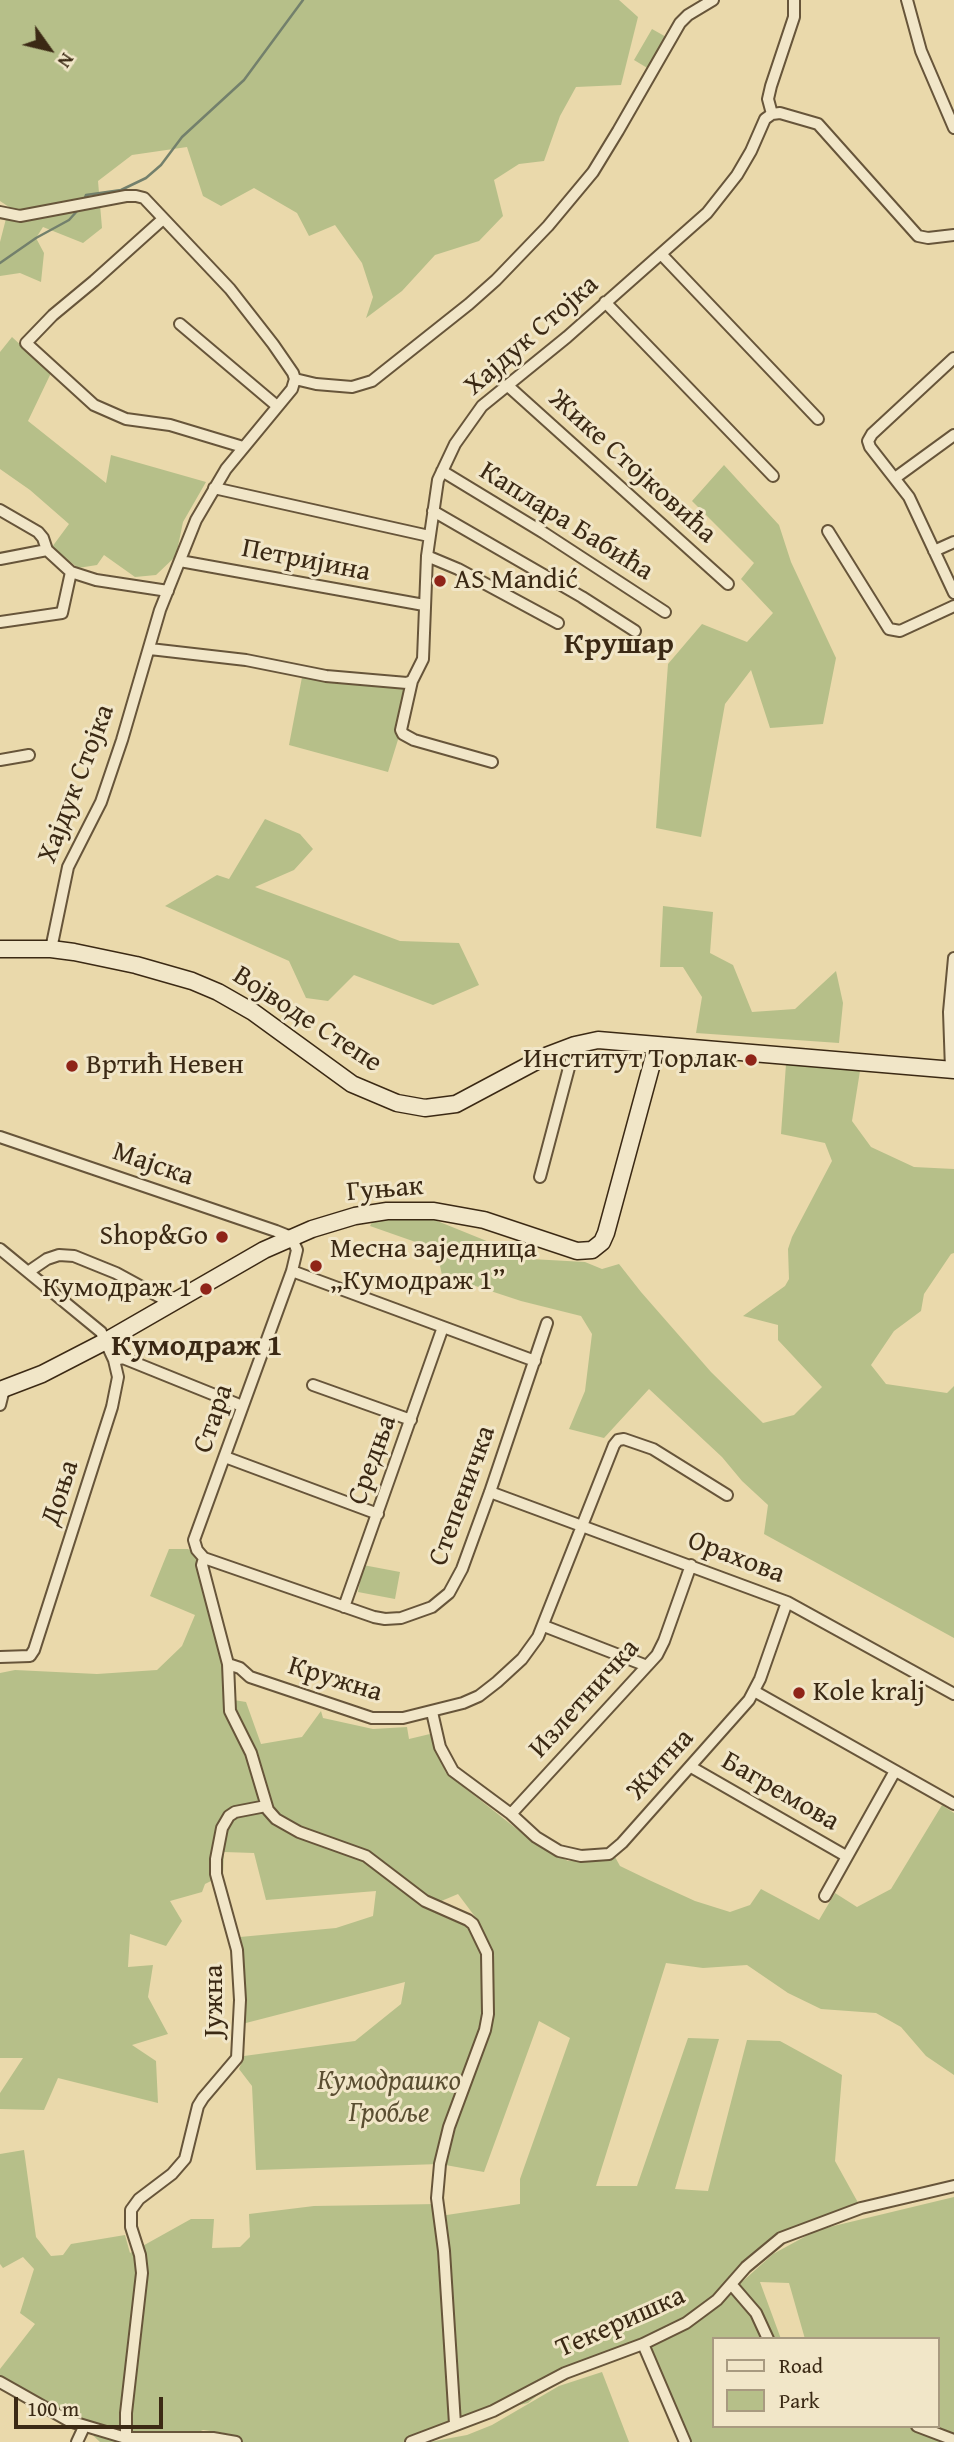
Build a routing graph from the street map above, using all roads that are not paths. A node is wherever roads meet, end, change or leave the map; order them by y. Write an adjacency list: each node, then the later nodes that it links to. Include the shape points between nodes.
1 (713, 0): 13 (street, via 680,23 593,172 496,280 372,381 352,387)
2 (794, 0): 4 (street, Хајдук Стојка, via 794,18 768,99)
3 (907, 0): 5 (street, via 921,51)
4 (772, 114): 8 (street, via 818,124 918,236); 9 (street, Хајдук Стојка, via 721,197)
5 (954, 128)
6 (0, 212): 7 (street, via 20,216 140,196)
7 (163, 219): 13 (street, via 230,289); 18 (street, via 26,343 94,405 126,419 170,425)
8 (954, 235)
9 (662, 254): 10 (street, Хајдук Стојка); 16 (street)
10 (605, 303): 14 (street, Хајдук Стојка); 20 (street)
11 (180, 324): 15 (street)
12 (954, 358): 21 (street, via 869,438 870,447)
13 (295, 379): 15 (street, Хајдук Стојка)
14 (507, 384): 19 (street, Хајдук Стојка, via 467,425); 34 (street, Жике Стојковића)
15 (277, 406): 18 (street, Хајдук Стојка)
16 (818, 419)
17 (954, 435): 21 (street)
18 (243, 447): 22 (street, Хајдук Стојка)
19 (442, 471): 24 (street, Хајдук Стојка); 39 (street, Каплара Бабића)
20 (773, 476)
21 (895, 478): 29 (street, via 915,508)
22 (214, 488): 26 (street); 32 (street, Хајдук Стојка)
23 (0, 510): 28 (street, via 38,532)
24 (433, 511): 26 (street, Хајдук Стојка); 42 (street)
25 (828, 531): 38 (street, via 889,629 900,631)
26 (429, 536): 30 (street, Хајдук Стојка)
27 (954, 542): 29 (street)
28 (47, 550): 31 (street); 33 (street)
29 (934, 551): 36 (street)
30 (427, 556): 37 (street, Хајдук Стојка); 41 (street)
31 (0, 559)
32 (180, 561): 35 (street, Хајдук Стојка); 37 (street, Петријина)
33 (71, 572): 35 (street); 40 (street, via 62,612)
34 (728, 584)
35 (167, 591): 43 (street, Хајдук Стојка)
36 (954, 593)
37 (424, 605): 44 (street, Хајдук Стојка, via 423,659)
38 (954, 606)
39 (665, 612)
40 (0, 622)
41 (558, 623)
42 (635, 631)
43 (150, 649): 44 (street, via 246,660 326,677); 49 (street, Хајдук Стојка, via 101,802 64,878)
44 (412, 681): 47 (street, Хајдук Стојка, via 403,734)
45 (29, 755): 46 (street)
46 (0, 760)
47 (492, 762)
48 (0, 949): 49 (street, Војводе Степе)
49 (51, 949): 51 (street, Војводе Степе, via 136,965 211,989 253,1012 352,1084 408,1105 434,1108 456,1104)
50 (954, 958): 53 (street, via 949,1012)
51 (575, 1045): 52 (street, Војводе Степе, via 598,1040); 55 (street)
52 (657, 1045): 53 (street, Војводе Степе); 56 (street, Гуњак, via 606,1233 593,1250 577,1251 484,1220 434,1211 355,1216)
53 (953, 1069)
54 (0, 1137): 56 (street, Мајска)
55 (540, 1177)
56 (291, 1237): 58 (street, Стара, via 297,1250); 60 (street, Гуњак)
57 (0, 1250): 59 (street)
58 (292, 1271): 62 (street); 68 (street, Стара)
59 (28, 1272): 60 (street, via 47,1259 74,1256); 63 (street)
60 (171, 1303): 63 (street, Гуњак)
61 (547, 1322): 65 (street, Степеничка)
62 (443, 1327): 65 (street); 69 (street, Средња)
63 (106, 1341): 64 (street, Доња); 67 (street, Гуњак)
64 (114, 1360): 68 (street, via 123,1358); 80 (street, Доња, via 116,1395 34,1650 30,1656)
65 (535, 1361): 71 (street, Степеничка)
66 (313, 1385): 69 (street)
67 (1, 1395)
68 (242, 1406): 70 (street, Стара)
69 (411, 1420): 73 (street, Средња)
70 (225, 1457): 73 (street); 75 (street, Стара, via 195,1537 195,1546)
71 (490, 1492): 74 (street, Орахова); 78 (street, Степеничка, via 462,1569 442,1600 423,1612 393,1619)
72 (727, 1495): 74 (street, Кружна, via 653,1450 621,1439 614,1444)
73 (378, 1514): 78 (street, Средња)
74 (582, 1525): 76 (street, Орахова); 79 (street, Кружна)
75 (204, 1558): 78 (street, Степеничка); 81 (street)
76 (691, 1566): 77 (street, Орахова); 82 (street, Излетничка, via 664,1641)
77 (787, 1602): 83 (street, Житна); 84 (street, Орахова)
78 (344, 1607)
79 (544, 1626): 82 (street); 85 (street, Кружна, via 522,1660 489,1689)
80 (0, 1657)
81 (228, 1664): 85 (street, Кружна, via 250,1677 372,1718 401,1719); 89 (street, via 230,1711 251,1753)
82 (647, 1666): 90 (street, Излетничка)
83 (754, 1691): 86 (street, Житна); 87 (street)
84 (954, 1694)
85 (432, 1712): 90 (street, Житна, via 440,1747 453,1771)
86 (691, 1767): 90 (street, Житна, via 608,1854 582,1856 559,1851); 91 (street, Багремова)
87 (895, 1770): 88 (street); 91 (street)
88 (954, 1804)
89 (266, 1806): 98 (street, via 283,1824 366,1856 425,1901 473,1924 487,1953 485,2030 449,2127 437,2198); 101 (street, Јужна, via 229,1816 218,1846 216,1874 237,1950 237,2058 198,2106 186,2159 131,2210 142,2273)
90 (512, 1814)
91 (846, 1856): 92 (street)
92 (825, 1896)
93 (954, 2186): 94 (street, Текеришка, via 861,2208 781,2238)
94 (731, 2284): 95 (street, via 756,2313); 96 (street, Текеришка, via 704,2311)
95 (767, 2337)
96 (643, 2344): 98 (street, Текеришка, via 565,2373 493,2411); 106 (street)
97 (0, 2382): 99 (street)
98 (456, 2424): 105 (street, Текеришка)
99 (84, 2427): 101 (street); 103 (street)
100 (922, 2428): 102 (street)
101 (126, 2438): 104 (street)
102 (954, 2440)
103 (78, 2442)
104 (236, 2442)
105 (411, 2442)
106 (684, 2442)

